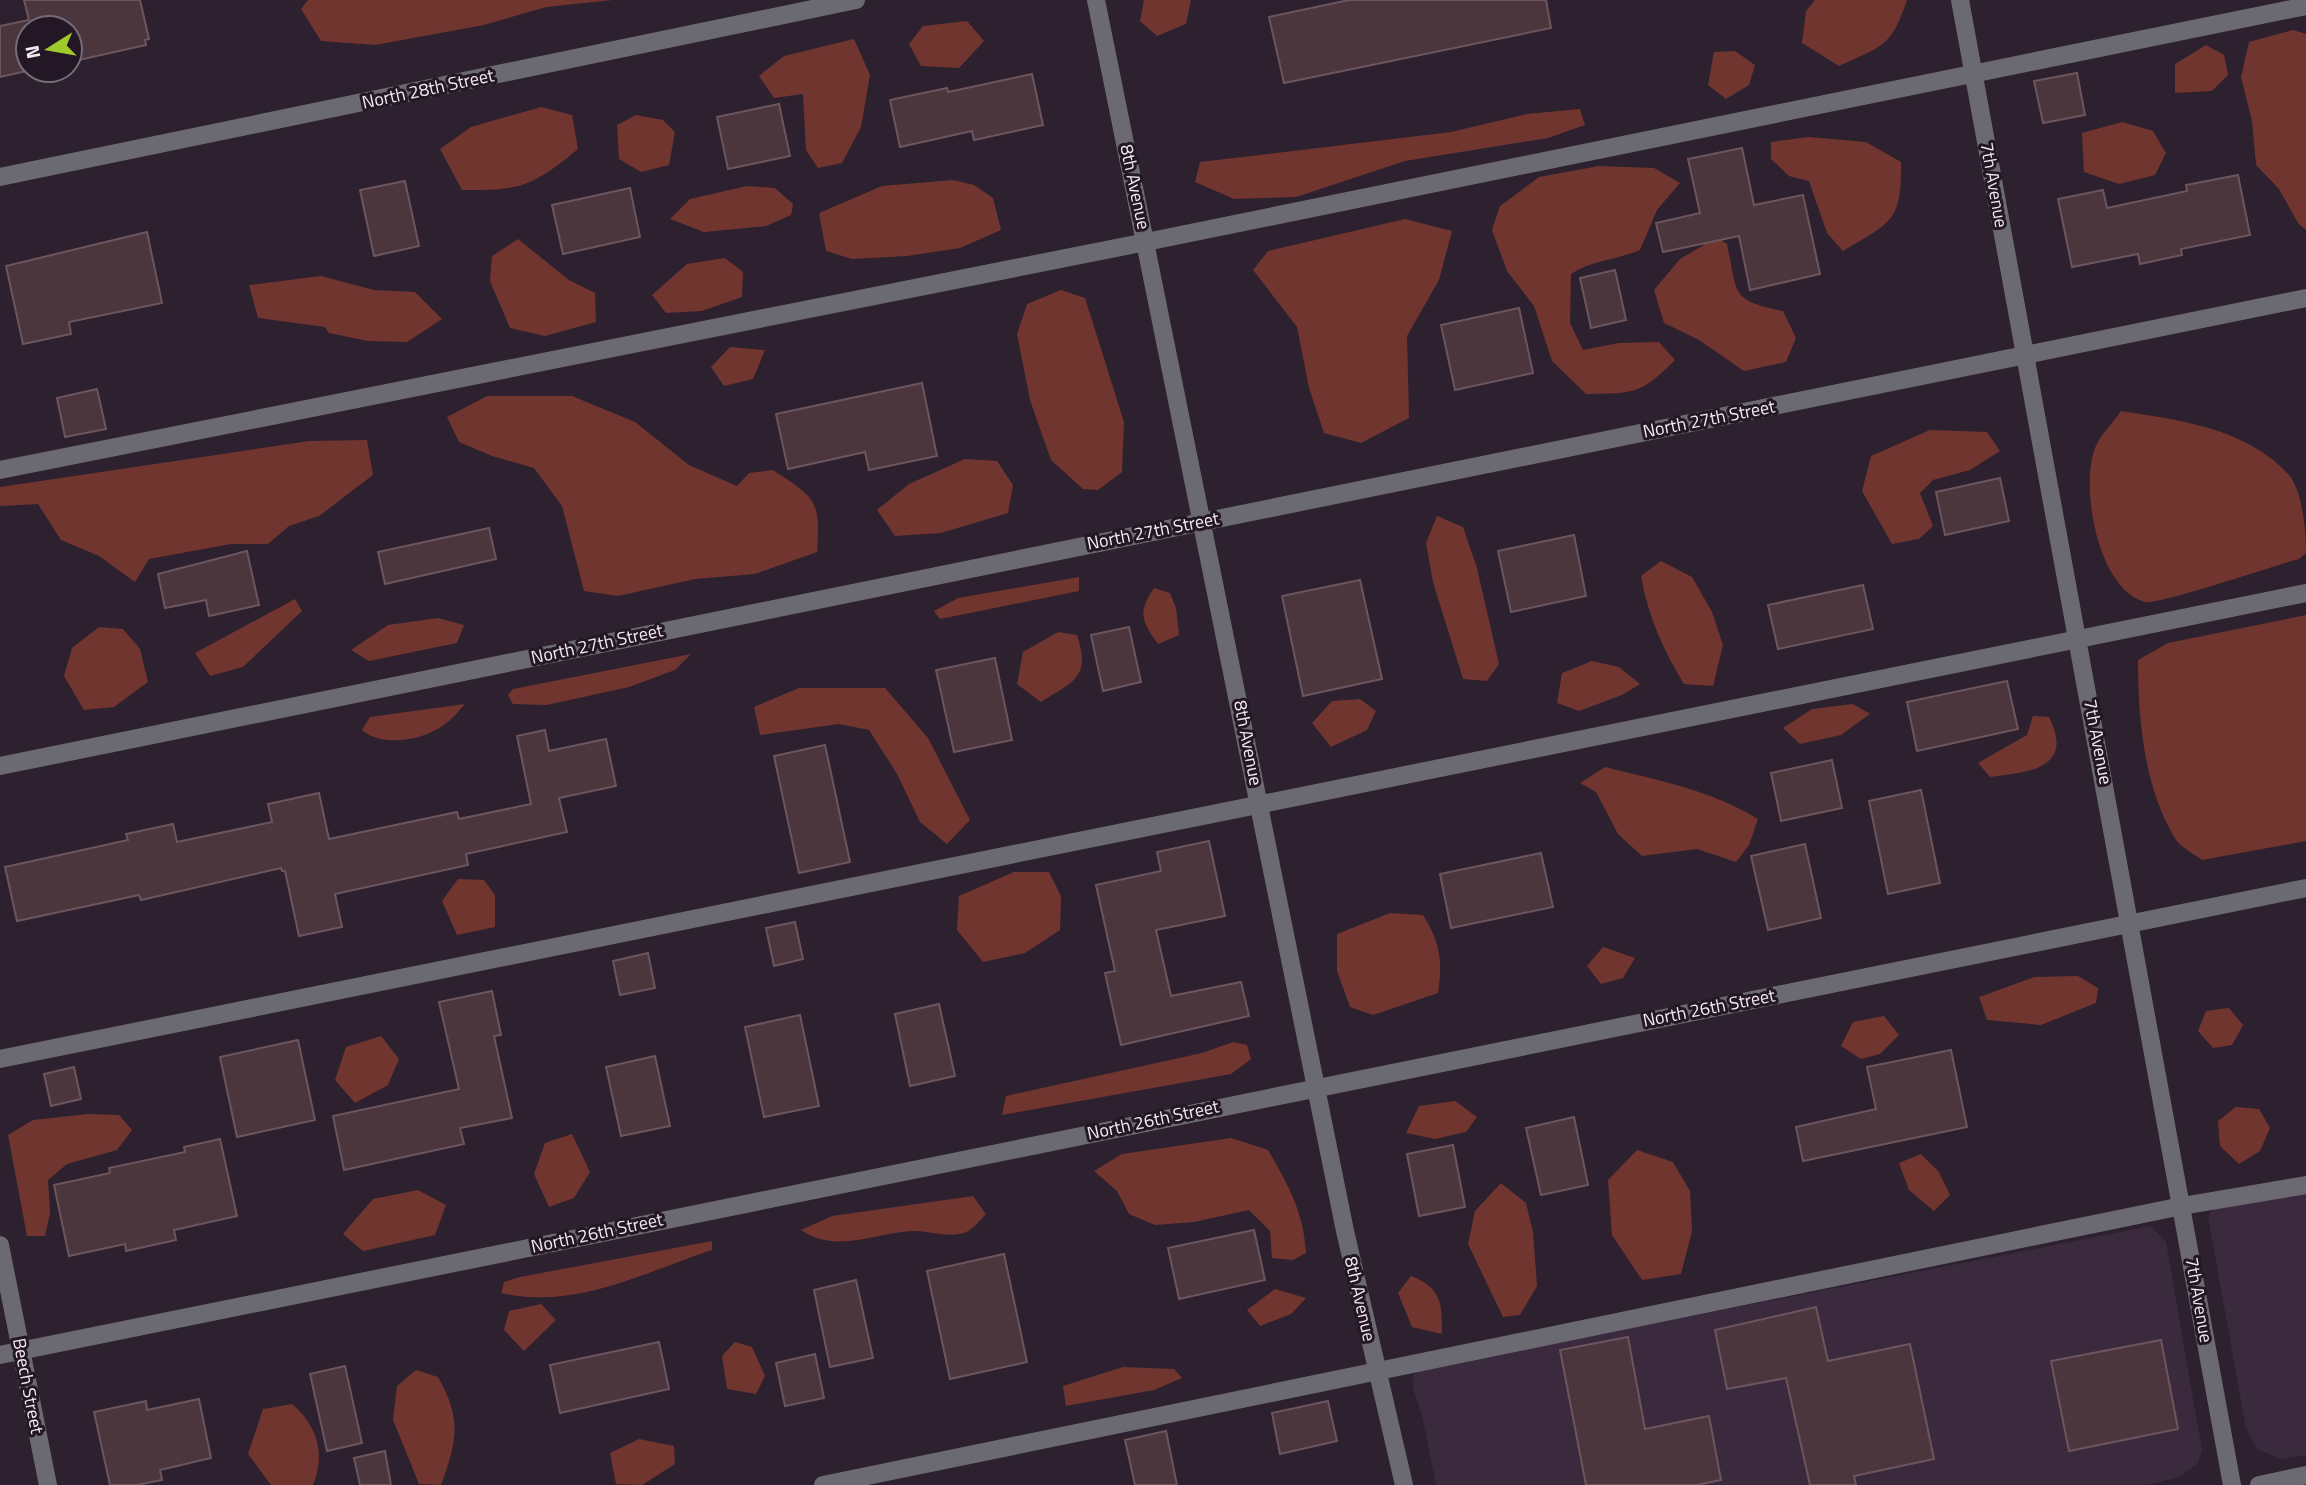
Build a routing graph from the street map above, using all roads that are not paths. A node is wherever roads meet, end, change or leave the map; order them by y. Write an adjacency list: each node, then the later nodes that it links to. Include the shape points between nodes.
1 (856, 0): 6 (street, North 28th Street)
2 (1096, 0): 7 (street, 8th Avenue)
3 (1960, 0): 5 (street, 7th Avenue)
4 (2306, 6): 5 (street)
5 (1974, 73): 7 (street); 9 (street, 7th Avenue)
6 (0, 177)
7 (1146, 242): 10 (street); 11 (street, 8th Avenue)
8 (2306, 299): 9 (street, North 27th Street)
9 (2026, 355): 11 (street, North 27th Street); 13 (street, 7th Avenue)
10 (0, 470)
11 (1203, 521): 14 (street, North 27th Street); 15 (street, 8th Avenue)
12 (2306, 593): 13 (street)
13 (2078, 638): 15 (street); 17 (street, 7th Avenue)
14 (0, 766)
15 (1260, 804): 18 (street); 19 (street, 8th Avenue)
16 (2306, 888): 17 (street, North 26th Street)
17 (2132, 922): 19 (street, North 26th Street); 21 (street, 7th Avenue)
18 (0, 1059)
19 (1316, 1087): 23 (street, North 26th Street); 25 (street, 8th Avenue)
20 (2306, 1185): 21 (street)
21 (2182, 1206): 25 (street); 30 (street, 7th Avenue)
22 (0, 1245): 23 (street, Beech Street)
23 (21, 1351): 24 (street, North 26th Street); 27 (street, Beech Street)
24 (0, 1355)
25 (1377, 1370): 28 (street); 29 (street, 8th Avenue)
26 (2306, 1475): 31 (street)
27 (48, 1485)
28 (823, 1485)
29 (1404, 1485)
30 (2232, 1485)
31 (2259, 1485)

